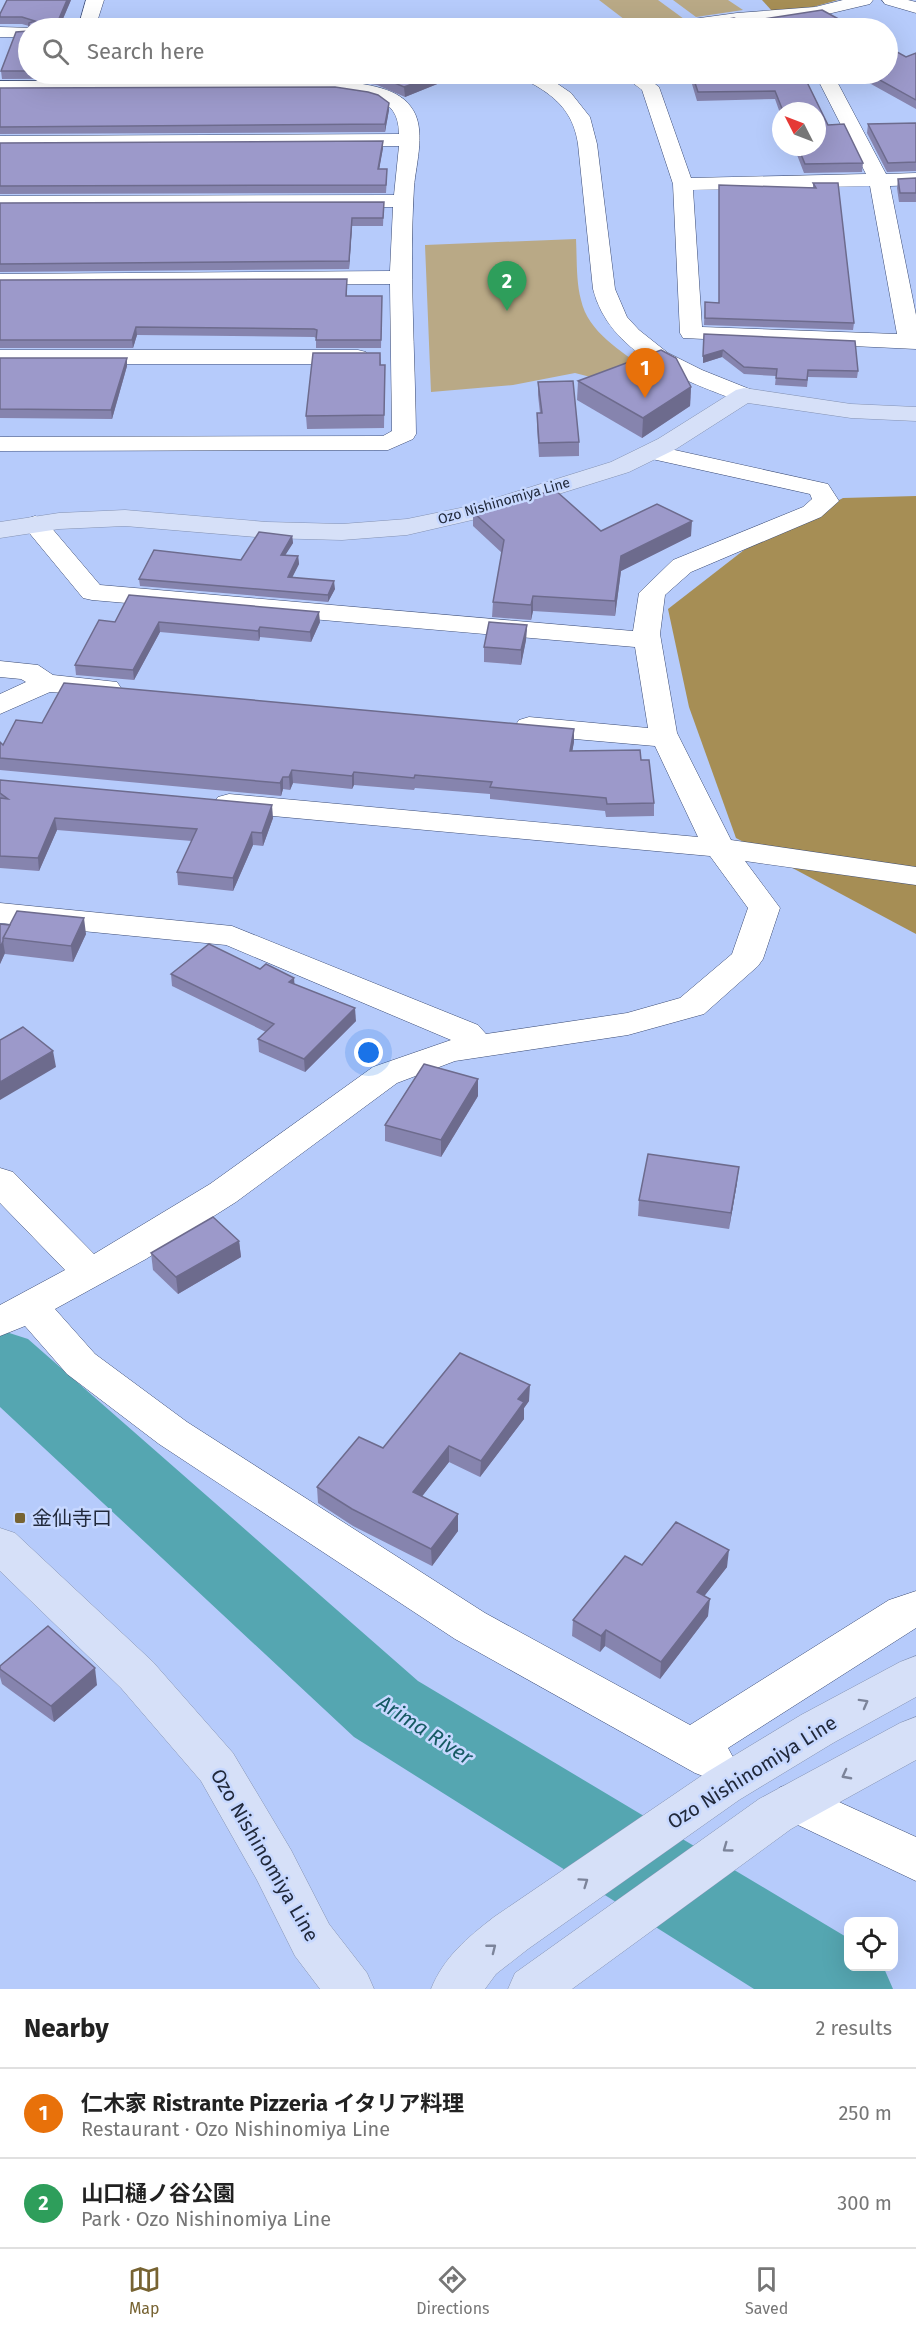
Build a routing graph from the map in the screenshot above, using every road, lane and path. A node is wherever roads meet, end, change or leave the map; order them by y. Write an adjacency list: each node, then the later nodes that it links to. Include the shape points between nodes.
1 (95, 0): 5 (street)
2 (864, 0): 6 (street, via 815,12)
3 (891, 0): 4 (street)
4 (916, 8)
5 (90, 18)
6 (737, 18)
7 (0, 32): 8 (street)
8 (18, 32)
9 (30, 84): 14 (street)
10 (247, 84): 15 (street, via 335,86 374,93 402,106 408,117)
11 (546, 84): 27 (street, via 569,102 580,117 589,159 603,289 618,321 645,346 681,368)
12 (645, 84): 19 (street, via 650,87)
13 (829, 84): 18 (street)
14 (0, 87)
15 (408, 140): 16 (street); 20 (street)
16 (0, 142)
17 (916, 179): 18 (street)
18 (879, 180): 19 (street); 24 (street)
19 (684, 184): 24 (street, via 691,333)
20 (403, 201): 21 (street); 22 (street)
21 (0, 202)
22 (403, 278): 23 (street); 26 (street)
23 (0, 280)
24 (913, 342)
25 (0, 357): 26 (street)
26 (404, 357): 29 (street, via 404,434 388,443)
27 (744, 395): 28 (main road, via 811,407); 30 (main road, Ozo Nishinomiya Line)
28 (916, 414)
29 (0, 444)
30 (652, 452): 31 (main road, Ozo Nishinomiya Line, via 620,467 476,512 407,527 331,532 125,519); 33 (street, via 819,489 826,501 812,512 682,566 652,593)
31 (35, 524): 32 (main road, Ozo Nishinomiya Line); 33 (street, via 92,592)
32 (0, 530)
33 (647, 640): 39 (street)
34 (0, 669): 35 (street, via 28,671)
35 (46, 683): 36 (street); 37 (street)
36 (136, 691)
37 (0, 705)
38 (501, 723): 39 (street)
39 (666, 738): 41 (street)
40 (198, 800): 41 (street)
41 (719, 848): 42 (street); 44 (street, via 764,909 747,959 692,1006 628,1024)
42 (916, 876)
43 (0, 913): 44 (street, via 232,936 466,1033)
44 (478, 1047): 46 (street, via 449,1051 385,1075 224,1193)
45 (0, 1181): 46 (street)
46 (90, 1273): 47 (street)
47 (11, 1316): 52 (street, via 173,1433 470,1626)
48 (0, 1545): 55 (main road, Ozo Nishinomiya Line, via 137,1675 217,1767 274,1864 312,1941)
49 (916, 1608): 52 (street, via 904,1613)
50 (916, 1675): 52 (main road, Ozo Nishinomiya Line, one-way to 50, via 817,1729)
51 (916, 1737): 53 (main road, one-way to 53)
52 (708, 1764): 56 (main road, Ozo Nishinomiya Line, one-way to 52, via 479,1958 536,1915)
53 (785, 1808): 54 (street); 57 (main road, one-way to 57)
54 (916, 1860)
55 (350, 1989)
56 (455, 1989)
57 (532, 1989)

